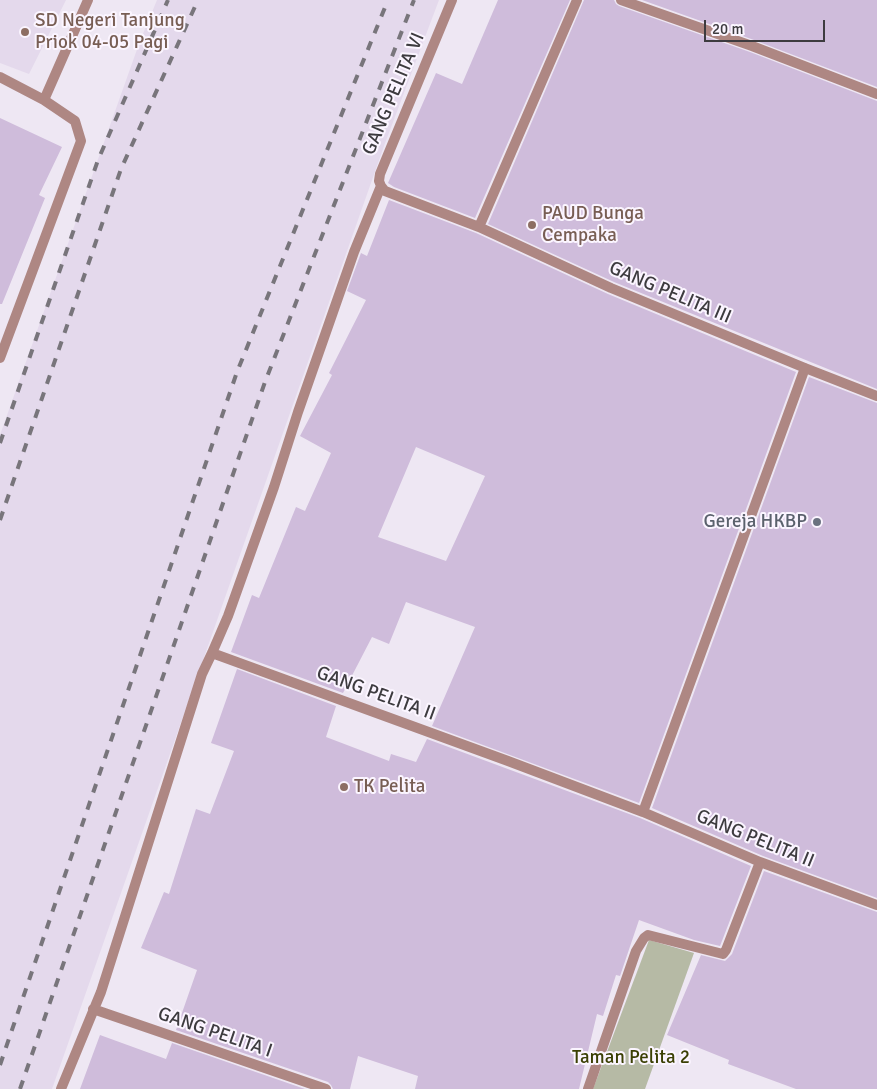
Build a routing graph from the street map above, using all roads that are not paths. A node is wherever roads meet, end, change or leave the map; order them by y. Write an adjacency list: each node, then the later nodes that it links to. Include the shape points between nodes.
1 (88, 0): 7 (street)
2 (452, 0): 8 (street, GANG PELITA VI, via 380,174)
3 (577, 0): 10 (street)
4 (621, 0): 6 (street)
5 (0, 78): 7 (street)
6 (877, 94)
7 (44, 100): 11 (street, via 75,121 81,141)
8 (381, 186): 9 (street, GANG PELITA VI); 14 (street, via 354,252 274,487)
9 (395, 194): 10 (street, GANG PELITA III)
10 (479, 227): 12 (street, GANG PELITA III, via 611,288)
11 (0, 358)
12 (805, 368): 13 (street, GANG PELITA III); 15 (street)
13 (877, 396)
14 (212, 654): 15 (street, GANG PELITA II); 18 (street, via 202,674)
15 (643, 812): 16 (street, GANG PELITA II)
16 (760, 862): 17 (street, GANG PELITA II); 21 (street, via 723,954 648,935 644,938 636,951)
17 (877, 905)
18 (93, 1009): 19 (street); 20 (street, GANG PELITA I)
19 (61, 1089)
20 (326, 1089)
21 (588, 1089)

